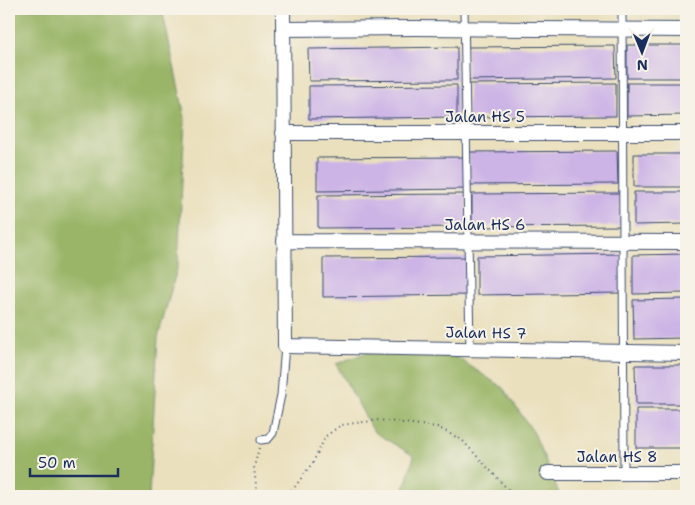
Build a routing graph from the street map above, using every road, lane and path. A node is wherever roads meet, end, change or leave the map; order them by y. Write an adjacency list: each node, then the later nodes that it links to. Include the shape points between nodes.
1 (282, 9): 5 (street)
2 (464, 9): 4 (lane)
3 (622, 9): 6 (lane)
4 (464, 28): 5 (street); 6 (street); 10 (lane)
5 (283, 29): 9 (street)
6 (622, 30): 7 (street); 11 (lane)
7 (686, 30)
8 (686, 132): 11 (street, Jalan HS 5)
9 (283, 133): 10 (street, Jalan HS 5); 12 (street)
10 (466, 133): 11 (street, Jalan HS 5); 13 (lane)
11 (623, 133): 14 (lane)
12 (284, 241): 13 (street, Jalan HS 6); 16 (street)
13 (468, 241): 14 (street, Jalan HS 6); 17 (lane)
14 (623, 242): 15 (street, Jalan HS 6); 18 (lane)
15 (686, 242)
16 (285, 346): 17 (street, Jalan HS 7); 20 (lane, via 281,395 273,434)
17 (470, 349): 18 (street, Jalan HS 7)
18 (624, 352): 19 (street, Jalan HS 7); 22 (lane)
19 (686, 353)
20 (261, 440): 24 (path, via 254,467 257,494)
21 (548, 473): 22 (street, Jalan HS 8)
22 (624, 473): 23 (street, Jalan HS 8)
23 (686, 473)
24 (260, 496)
25 (283, 496): 26 (path, via 294,488 313,462 326,436 341,425 379,420 436,426 462,440)
26 (514, 496)

